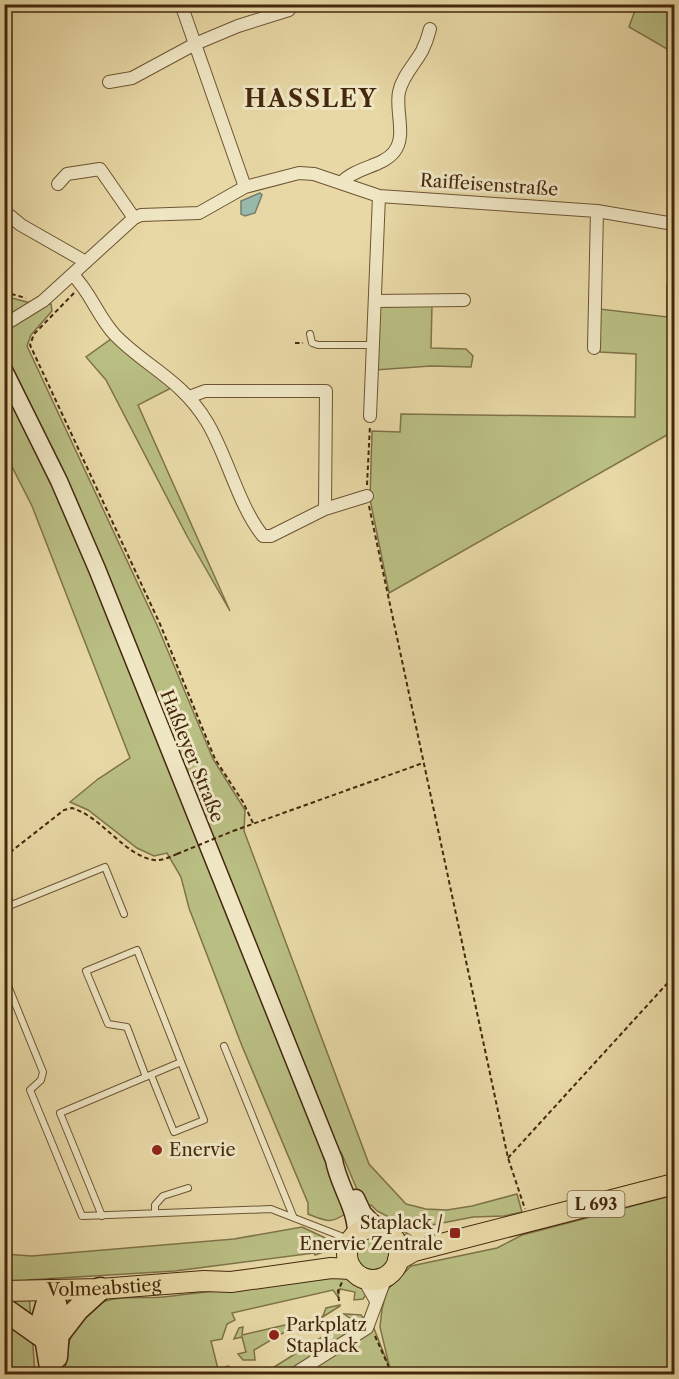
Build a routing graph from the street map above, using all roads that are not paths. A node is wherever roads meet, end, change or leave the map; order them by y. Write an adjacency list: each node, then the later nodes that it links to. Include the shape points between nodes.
1 (181, 4): 4 (street)
2 (289, 10): 4 (street)
3 (430, 29): 6 (street, via 399,89 397,149 391,156 350,174)
4 (195, 44): 5 (street, via 132,78); 8 (street)
5 (109, 82)
6 (342, 183): 8 (street, Raiffeisenstraße, via 299,173); 9 (street, Raiffeisenstraße)
7 (58, 184): 12 (street, via 67,174 100,169)
8 (245, 187): 12 (street, Raiffeisenstraße, via 199,213)
9 (379, 196): 11 (street, Raiffeisenstraße); 16 (street)
10 (4, 211): 14 (street)
11 (597, 211): 13 (street, Raiffeisenstraße); 21 (street)
12 (135, 218): 14 (street)
13 (675, 224)
14 (86, 262): 15 (street)
15 (77, 279): 18 (street); 23 (street, via 117,337 168,375)
16 (375, 300): 17 (street); 20 (street)
17 (464, 300)
18 (4, 324)
19 (310, 334): 20 (lane, via 312,343 318,345)
20 (372, 345): 24 (street)
21 (594, 348)
22 (4, 370): 34 (main road, Haßleyer Straße, via 97,569)
23 (189, 397): 26 (street, via 207,422 263,537); 26 (street, via 205,391 327,391)
24 (370, 416)
25 (367, 496): 26 (street)
26 (325, 509)
27 (4, 888): 28 (lane)
28 (8, 906): 29 (lane, via 105,867)
29 (124, 914)
30 (4, 976): 38 (lane, via 43,1072 41,1080 30,1089 82,1216)
31 (224, 1046): 39 (lane)
32 (182, 1062): 33 (lane); 33 (lane, via 204,1119 174,1132); 33 (lane, via 137,950 86,971 108,1024 127,1027)
33 (148, 1076): 38 (lane, via 60,1113)
34 (334, 1160): 41 (main road, Haßleyer Straße, via 363,1212); 42 (main road, Haßleyer Straße, via 354,1216)
35 (675, 1184): 40 (main road, L 693)
36 (188, 1188): 37 (lane, via 164,1196 154,1205)
37 (155, 1212): 38 (lane); 39 (lane, via 258,1208)
38 (102, 1216)
39 (293, 1216): 42 (lane)
40 (522, 1223): 41 (main road, L 693, via 412,1240); 43 (main road, L 693, via 414,1251)
41 (386, 1234): 42 (main road, via 366,1229); 43 (main road, via 398,1249)
42 (352, 1241): 44 (main road, via 347,1255); 46 (main road, Volmeabstieg, via 342,1252 319,1259 230,1272)
43 (398, 1260): 45 (main road)
44 (357, 1274): 45 (main road, via 375,1280); 46 (main road, Volmeabstieg, via 331,1268 231,1282); 50 (street)
45 (386, 1277): 50 (street)
46 (204, 1281): 47 (main road, Volmeabstieg)
47 (100, 1289): 49 (main road, Volmeabstieg); 52 (highway)
48 (4, 1291): 49 (main road, Volmeabstieg)
49 (51, 1291): 52 (highway, via 43,1319)
50 (376, 1301): 54 (street, via 371,1321 361,1333)
51 (4, 1309): 52 (highway)
52 (52, 1335): 53 (highway)
53 (53, 1374)
54 (294, 1374)

